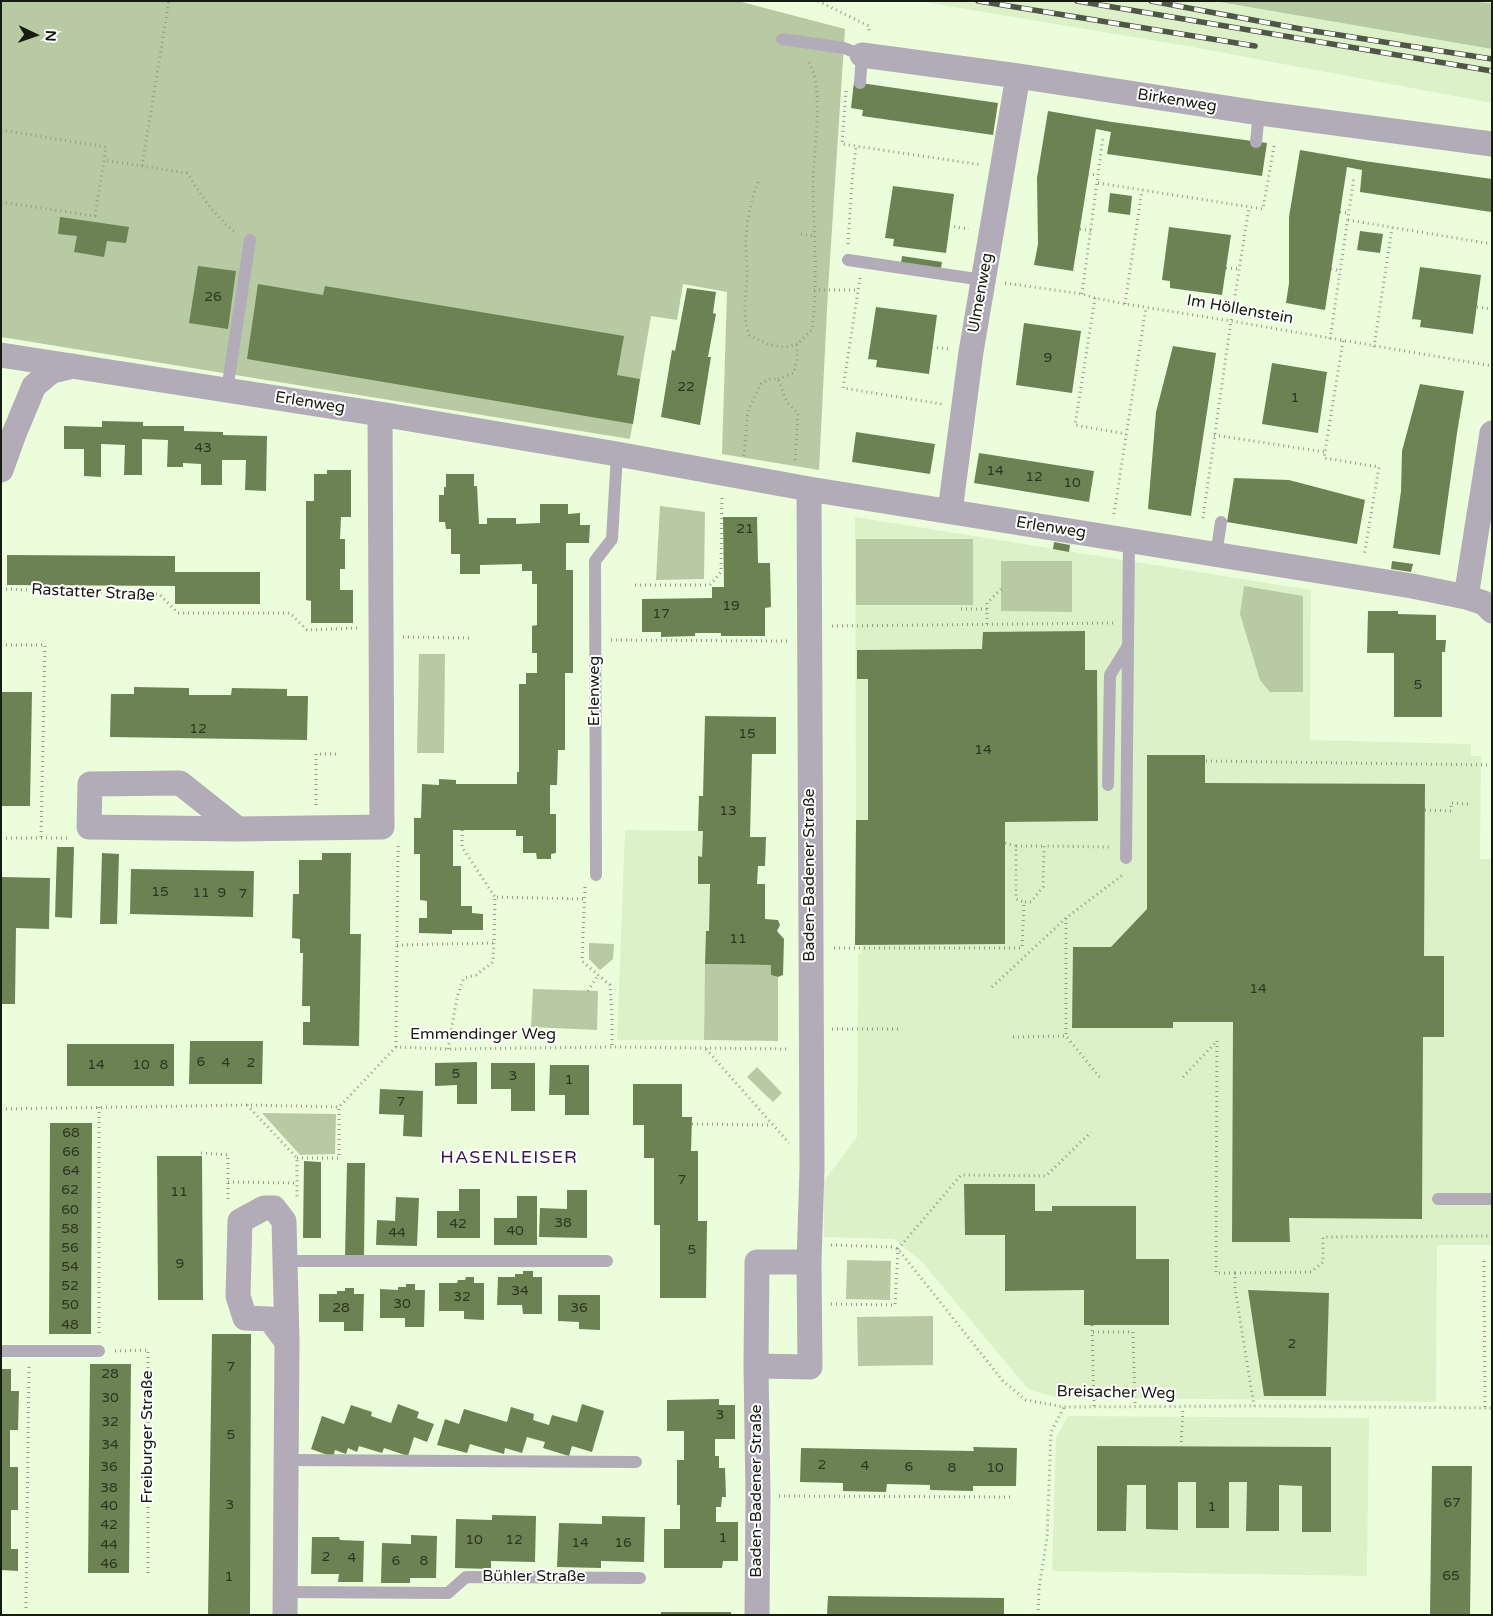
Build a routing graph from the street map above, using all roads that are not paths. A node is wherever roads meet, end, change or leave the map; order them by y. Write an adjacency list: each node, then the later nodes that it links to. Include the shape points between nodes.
1 (782, 39): 2 (lane, via 844,48)
2 (866, 55): 3 (street, Birkenweg); 4 (lane)
3 (1018, 76): 5 (street, Birkenweg); 10 (street, Ulmenweg)
4 (860, 83)
5 (1269, 114): 6 (lane); 7 (street, Birkenweg)
6 (1256, 142)
7 (1492, 144)
8 (250, 240): 13 (lane)
9 (848, 260): 10 (lane)
10 (983, 280): 19 (street, Ulmenweg)
11 (1, 355): 12 (street, Erlenweg)
12 (75, 366): 13 (street, Erlenweg); 17 (street, via 52,371 34,386)
13 (227, 390): 14 (street, Erlenweg)
14 (380, 414): 16 (street, Erlenweg); 26 (street, via 382,827)
15 (1492, 433): 23 (street)
16 (617, 454): 18 (street, Erlenweg); 28 (lane, Erlenweg, via 612,539 594,560)
17 (1, 470)
18 (801, 488): 19 (street, Erlenweg); 31 (street, Baden-Badener Straße, via 810,633)
19 (950, 512): 21 (street, Erlenweg)
20 (1221, 522): 22 (lane)
21 (1120, 539): 22 (street, Erlenweg); 24 (lane)
22 (1207, 554): 23 (street, Erlenweg, via 1412,586)
23 (1483, 603)
24 (1128, 646): 25 (lane, via 1110,675); 27 (lane)
25 (1108, 786)
26 (238, 829): 26 (street, via 89,827 90,784 180,783)
27 (1126, 852)
28 (596, 875)
29 (1438, 1198): 30 (lane)
30 (1492, 1199)
31 (810, 1253): 37 (street, Baden-Badener Straße, via 757,1262); 37 (street, Baden-Badener Straße, via 810,1367)
32 (285, 1261): 33 (lane); 34 (street, Bühler Straße); 34 (street, Bühler Straße, via 284,1221 274,1208 264,1208 240,1221 238,1296 245,1318 270,1319)
33 (607, 1261)
34 (287, 1342): 38 (street, Bühler Straße)
35 (1, 1351): 36 (lane)
36 (99, 1352)
37 (756, 1366): 42 (street, Baden-Badener Straße)
38 (286, 1460): 39 (lane); 41 (street, Bühler Straße)
39 (636, 1462)
40 (640, 1578): 41 (lane, Bühler Straße, via 466,1577 448,1593)
41 (285, 1604)
42 (757, 1615)

